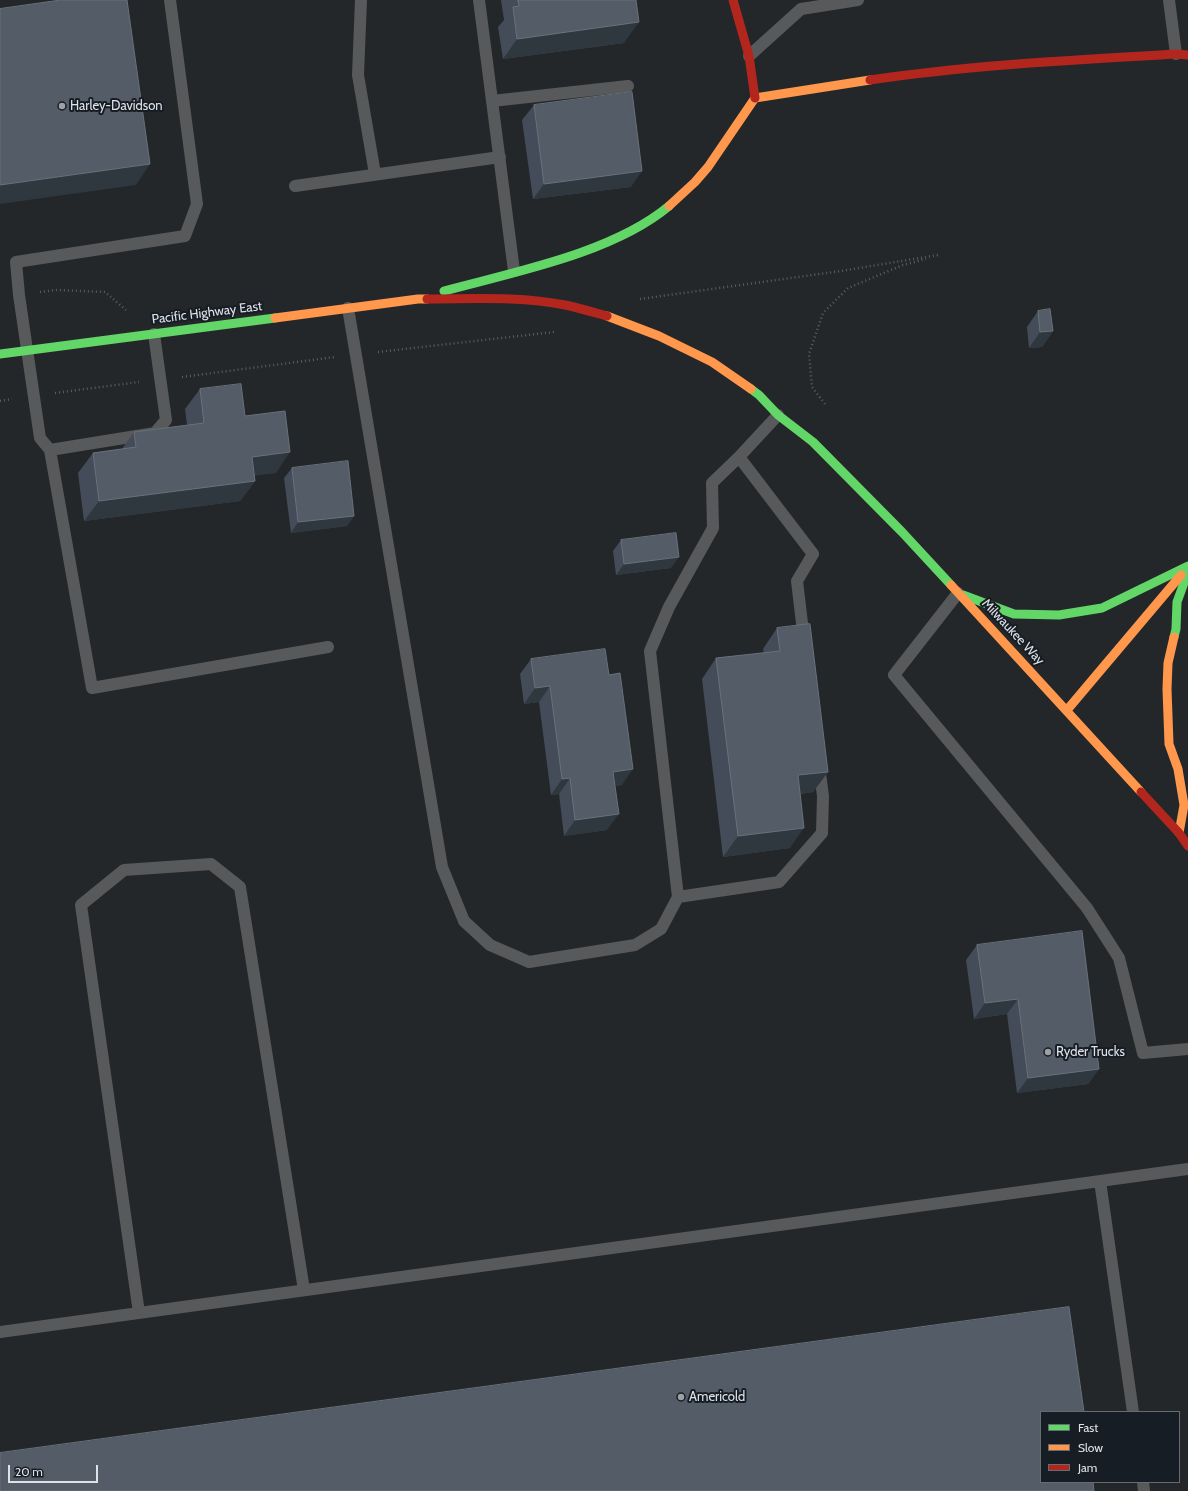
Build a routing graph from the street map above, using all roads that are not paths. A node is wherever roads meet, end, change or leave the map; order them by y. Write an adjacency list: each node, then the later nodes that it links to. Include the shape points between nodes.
1 (170, 0): 20 (lane, via 197,204 185,236 16,262)
2 (361, 0): 14 (lane, via 358,75)
3 (479, 0): 12 (lane)
4 (733, 0): 9 (street)
5 (858, 0): 9 (lane, via 801,9)
6 (1169, 0): 8 (lane)
7 (1188, 50): 8 (street)
8 (1182, 54): 11 (street, via 890,77)
9 (749, 56): 11 (street)
10 (628, 86): 12 (lane)
11 (755, 98): 16 (street, via 701,176 675,201 647,222 607,242)
12 (492, 100): 13 (lane)
13 (500, 157): 14 (lane); 16 (lane)
14 (375, 174): 15 (lane)
15 (295, 186)
16 (514, 271): 17 (street)
17 (418, 299): 18 (street, Pacific Highway East); 22 (street, Milwaukee Way, via 534,301 565,305 607,316 659,336 712,362 760,395)
18 (348, 308): 19 (street, Pacific Highway East); 34 (lane, via 442,867 464,921 490,945 529,962 635,945 661,929)
19 (154, 334): 20 (street, Pacific Highway East); 23 (lane, via 166,420 156,433)
20 (27, 350): 21 (street, Pacific Highway East); 23 (lane, via 40,438)
21 (0, 354)
22 (778, 415): 24 (lane); 27 (street, Milwaukee Way, via 813,442)
23 (50, 450): 28 (lane, via 92,688)
24 (739, 457): 29 (lane, via 813,554 797,581); 34 (lane, via 712,483 714,528 668,607 650,651)
25 (1188, 567): 27 (street, via 1102,608 1059,615 1014,614); 30 (street)
26 (1188, 572): 32 (street, via 1177,602 1176,629 1168,663 1167,689 1170,744 1178,769 1184,805)
27 (958, 593): 30 (street, Milwaukee Way); 35 (lane, via 894,675 1087,908 1119,958 1143,1052)
28 (328, 647)
29 (806, 653)
30 (1067, 710): 32 (street, Milwaukee Way)
31 (818, 756): 34 (lane, via 823,796 822,833 779,882)
32 (1179, 832): 33 (street, Milwaukee Way)
33 (1188, 846)
34 (678, 897)
35 (1188, 1050)
36 (1188, 1169): 37 (lane)
37 (1100, 1181): 38 (lane); 41 (lane)
38 (304, 1290): 39 (lane); 39 (lane, via 240,887 211,864 124,870 80,905)
39 (139, 1313): 40 (lane)
40 (0, 1332)
41 (1133, 1411)

